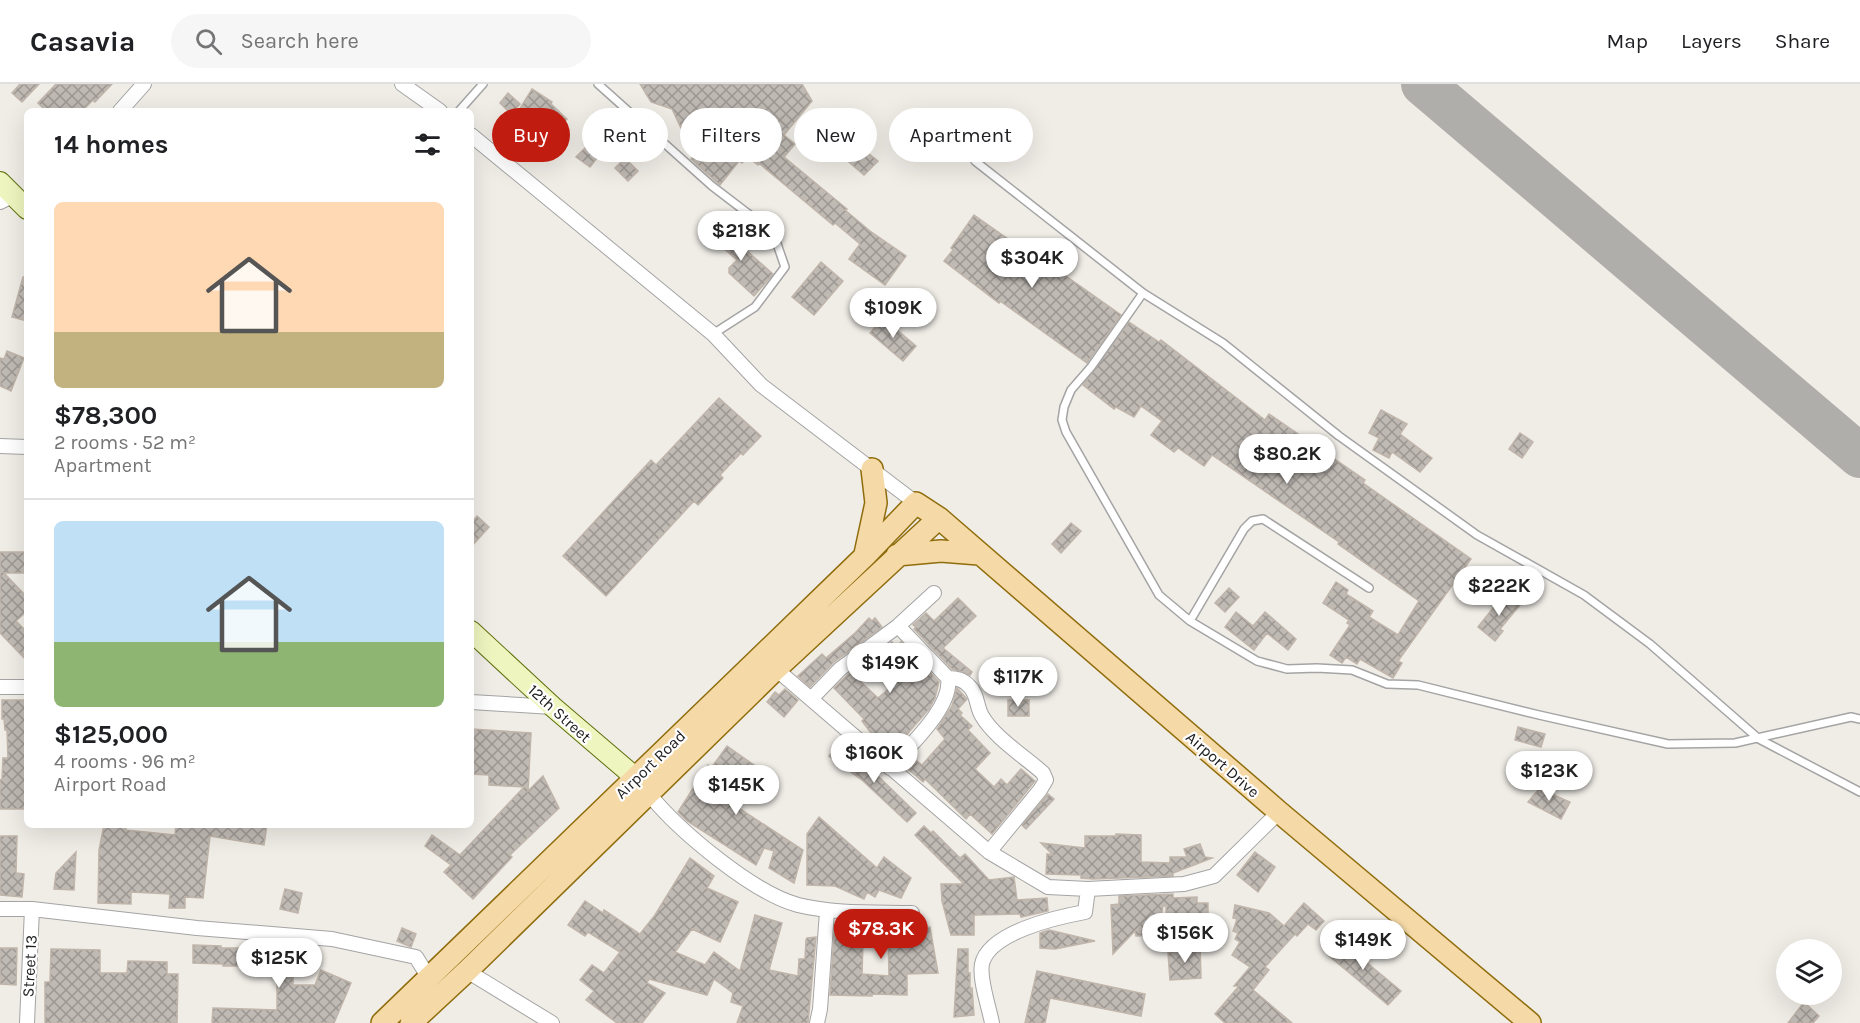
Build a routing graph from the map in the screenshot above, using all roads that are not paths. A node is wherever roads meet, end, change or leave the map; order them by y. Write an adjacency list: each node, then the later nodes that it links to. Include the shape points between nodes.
1 (144, 84): 5 (street)
2 (402, 84): 6 (street)
3 (483, 84): 7 (lane)
4 (598, 84): 11 (lane, via 775,238 785,267 754,306)
5 (123, 108)
6 (436, 108)
7 (462, 108)
8 (474, 137): 11 (street)
9 (976, 162): 10 (lane)
10 (1143, 292): 22 (lane, via 1071,390 1062,420 1159,595); 33 (lane, via 1223,344 1339,436 1477,535 1584,595 1650,644)
11 (713, 334): 14 (street, via 761,385)
12 (0, 446): 13 (street)
13 (24, 447)
14 (872, 469): 15 (street); 19 (main road, via 876,503)
15 (916, 503): 16 (main road, Airport Drive); 19 (main road, Airport Road)
16 (939, 518): 17 (main road, Airport Drive); 18 (main road, Airport Road)
17 (979, 554): 18 (main road, via 941,551); 38 (main road, Airport Drive)
18 (897, 555): 25 (main road, Airport Road)
19 (865, 556): 35 (main road, Airport Road)
20 (1369, 588): 22 (lane, via 1263,519 1252,521)
21 (934, 594): 23 (street)
22 (1190, 621): 33 (lane, via 1257,661 1287,669 1352,670 1387,684 1418,685 1668,744)
23 (898, 626): 26 (street); 29 (street, via 840,669)
24 (474, 634): 31 (street, 12th Street)
25 (776, 669): 29 (street); 37 (main road, Airport Road)
26 (948, 678): 34 (street, via 946,698); 39 (street, via 969,686 981,715 1046,780)
27 (0, 687): 28 (street)
28 (24, 687)
29 (811, 699): 34 (street)
30 (474, 702): 31 (street)
31 (553, 707): 35 (street, 12th Street)
32 (1860, 719): 33 (lane, via 1851,717)
33 (1759, 739): 36 (lane)
34 (891, 768): 39 (street)
35 (636, 778): 37 (street, 12th Street); 46 (main road, Airport Road)
36 (1860, 792)
37 (650, 794): 43 (street, via 682,830 730,867 779,899); 45 (main road, Airport Road)
38 (1279, 812): 40 (street, via 1214,876 1184,884); 53 (main road, Airport Drive)
39 (989, 852): 40 (street, via 1048,887)
40 (1088, 889): 52 (street, via 1085,912 1018,929 987,951 981,965)
41 (0, 909): 42 (street)
42 (32, 909): 46 (street, via 332,939 416,957); 47 (street, Street 13)
43 (827, 911): 44 (street); 51 (street)
44 (912, 913)
45 (467, 971): 49 (main road, Airport Road); 50 (street)
46 (429, 978): 48 (main road, Airport Road)
47 (27, 1023)
48 (382, 1023)
49 (411, 1023)
50 (552, 1023)
51 (817, 1023)
52 (992, 1023)
53 (1530, 1023)

